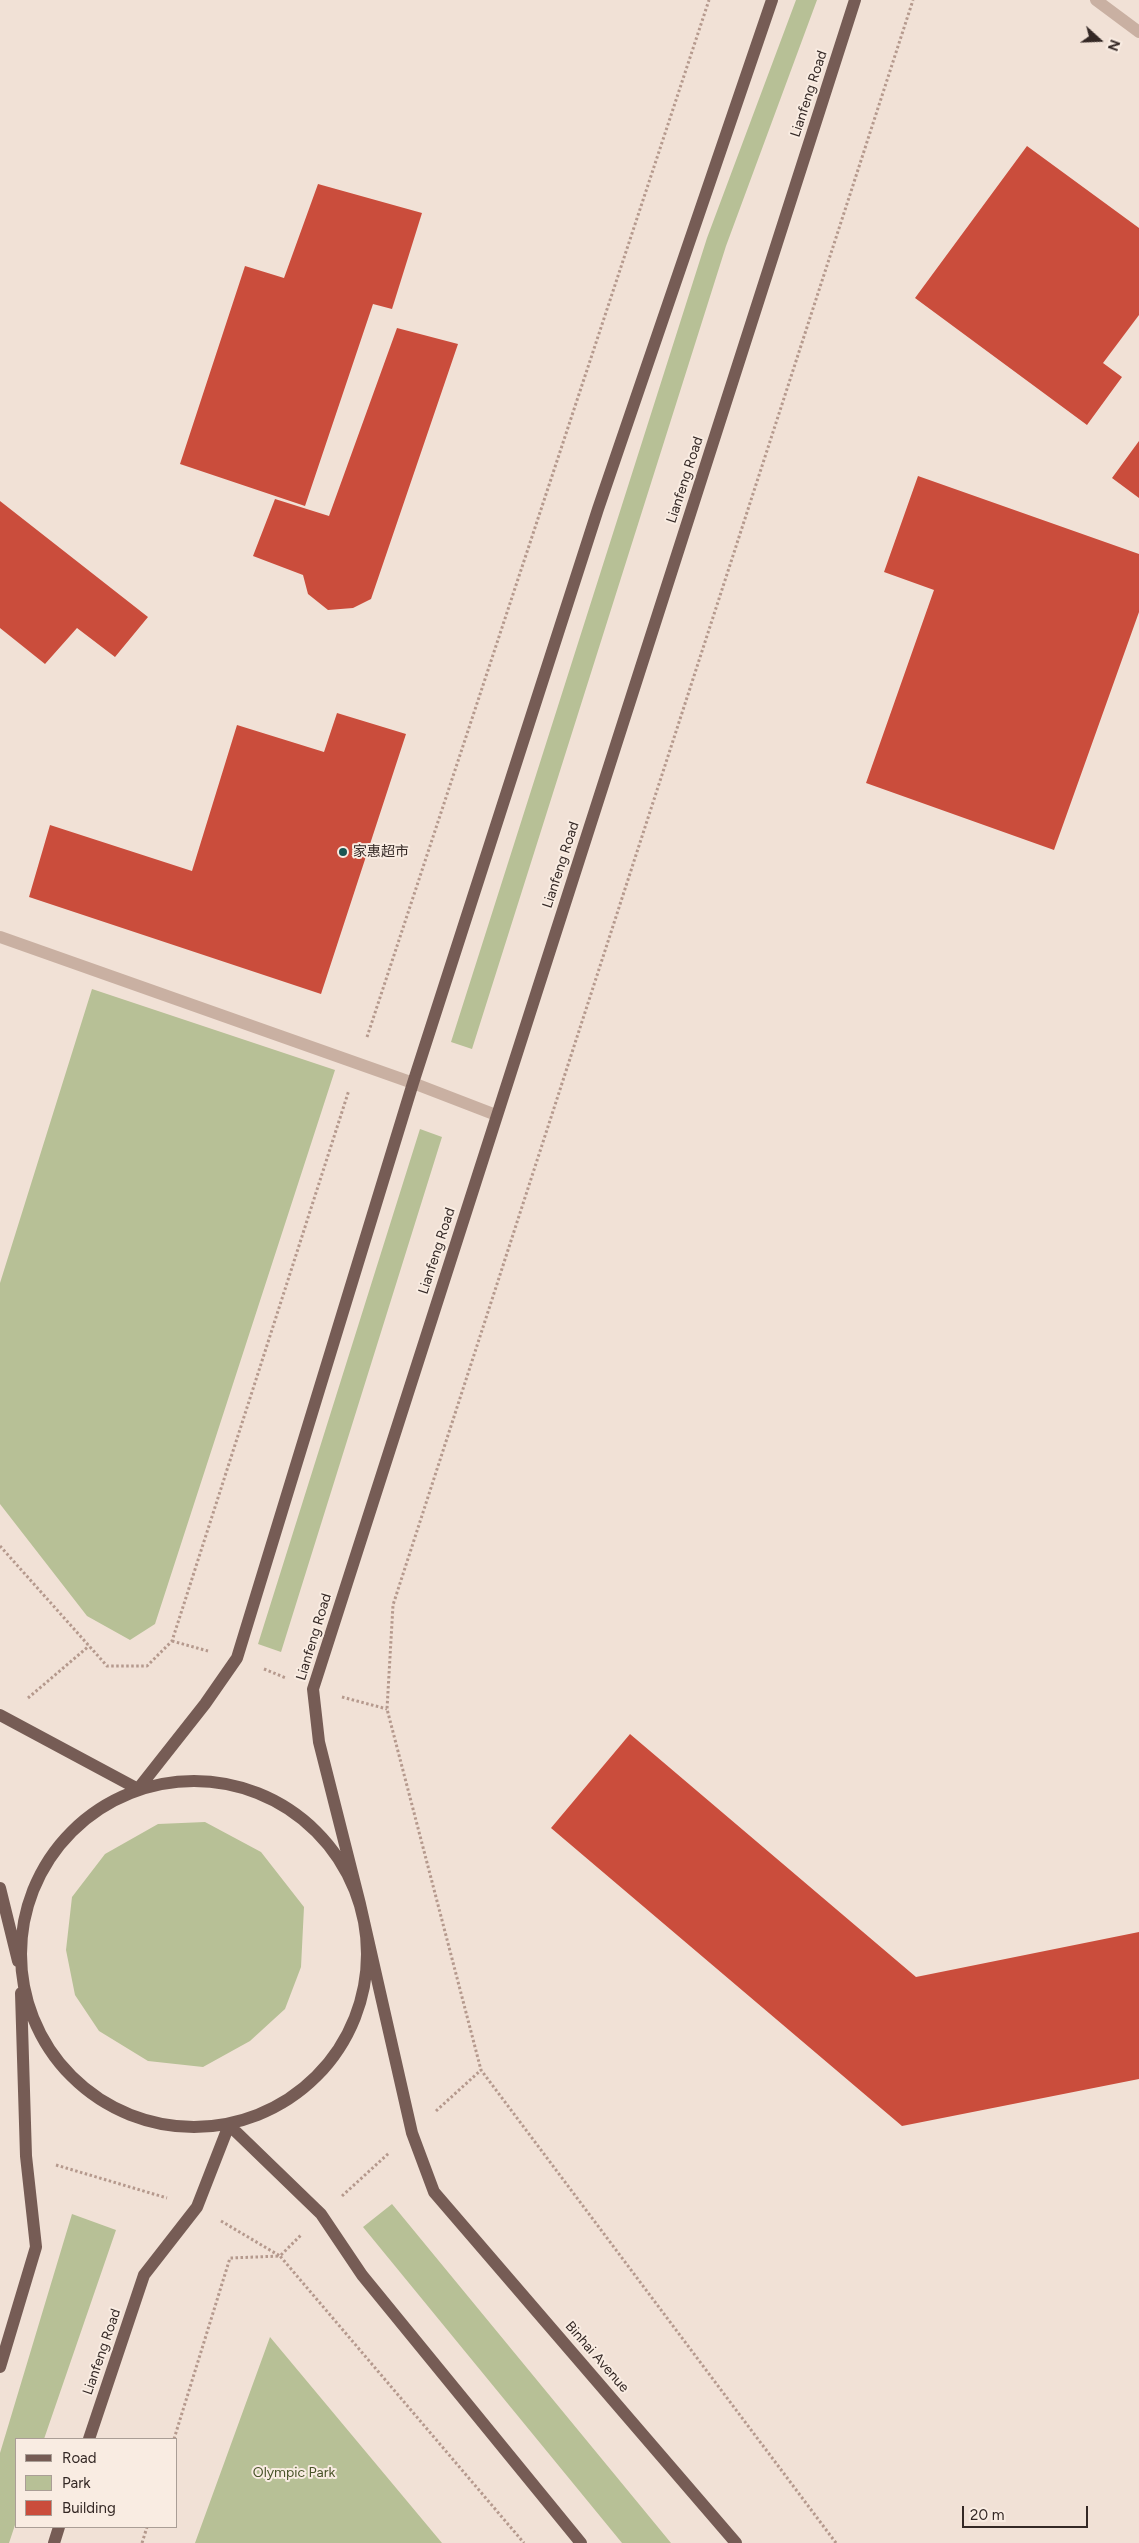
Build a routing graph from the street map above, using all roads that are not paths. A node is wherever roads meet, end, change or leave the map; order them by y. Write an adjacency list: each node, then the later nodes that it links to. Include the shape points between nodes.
1 (772, 0): 6 (main road, via 598,509)
2 (855, 0): 7 (main road, Lianfeng Road)
3 (1096, 0): 4 (street)
4 (1139, 32)
5 (0, 937): 6 (street)
6 (413, 1083): 7 (street); 9 (main road, via 238,1658)
7 (496, 1115): 11 (main road, Lianfeng Road, via 313,1689 319,1742)
8 (2, 1717): 9 (main road)
9 (138, 1789): 11 (main road, via 192,1780 248,1788 297,1814 336,1854); 12 (main road, via 86,1817 48,1861 24,1914)
10 (0, 1888): 12 (main road)
11 (360, 1904): 13 (main road, via 367,1961 358,2008 327,2067 283,2104); 19 (main road, Binhai Avenue, via 412,2133 434,2192)
12 (20, 1972): 13 (main road, via 36,2028 69,2076 116,2110 171,2128); 14 (main road, via 26,2156 36,2247)
13 (229, 2125): 15 (main road, Lianfeng Road, via 197,2207 144,2275); 18 (main road, via 321,2214 362,2275)
14 (0, 2367)
15 (89, 2438)
16 (59, 2528): 17 (main road)
17 (54, 2543)
18 (581, 2543)
19 (736, 2543)

